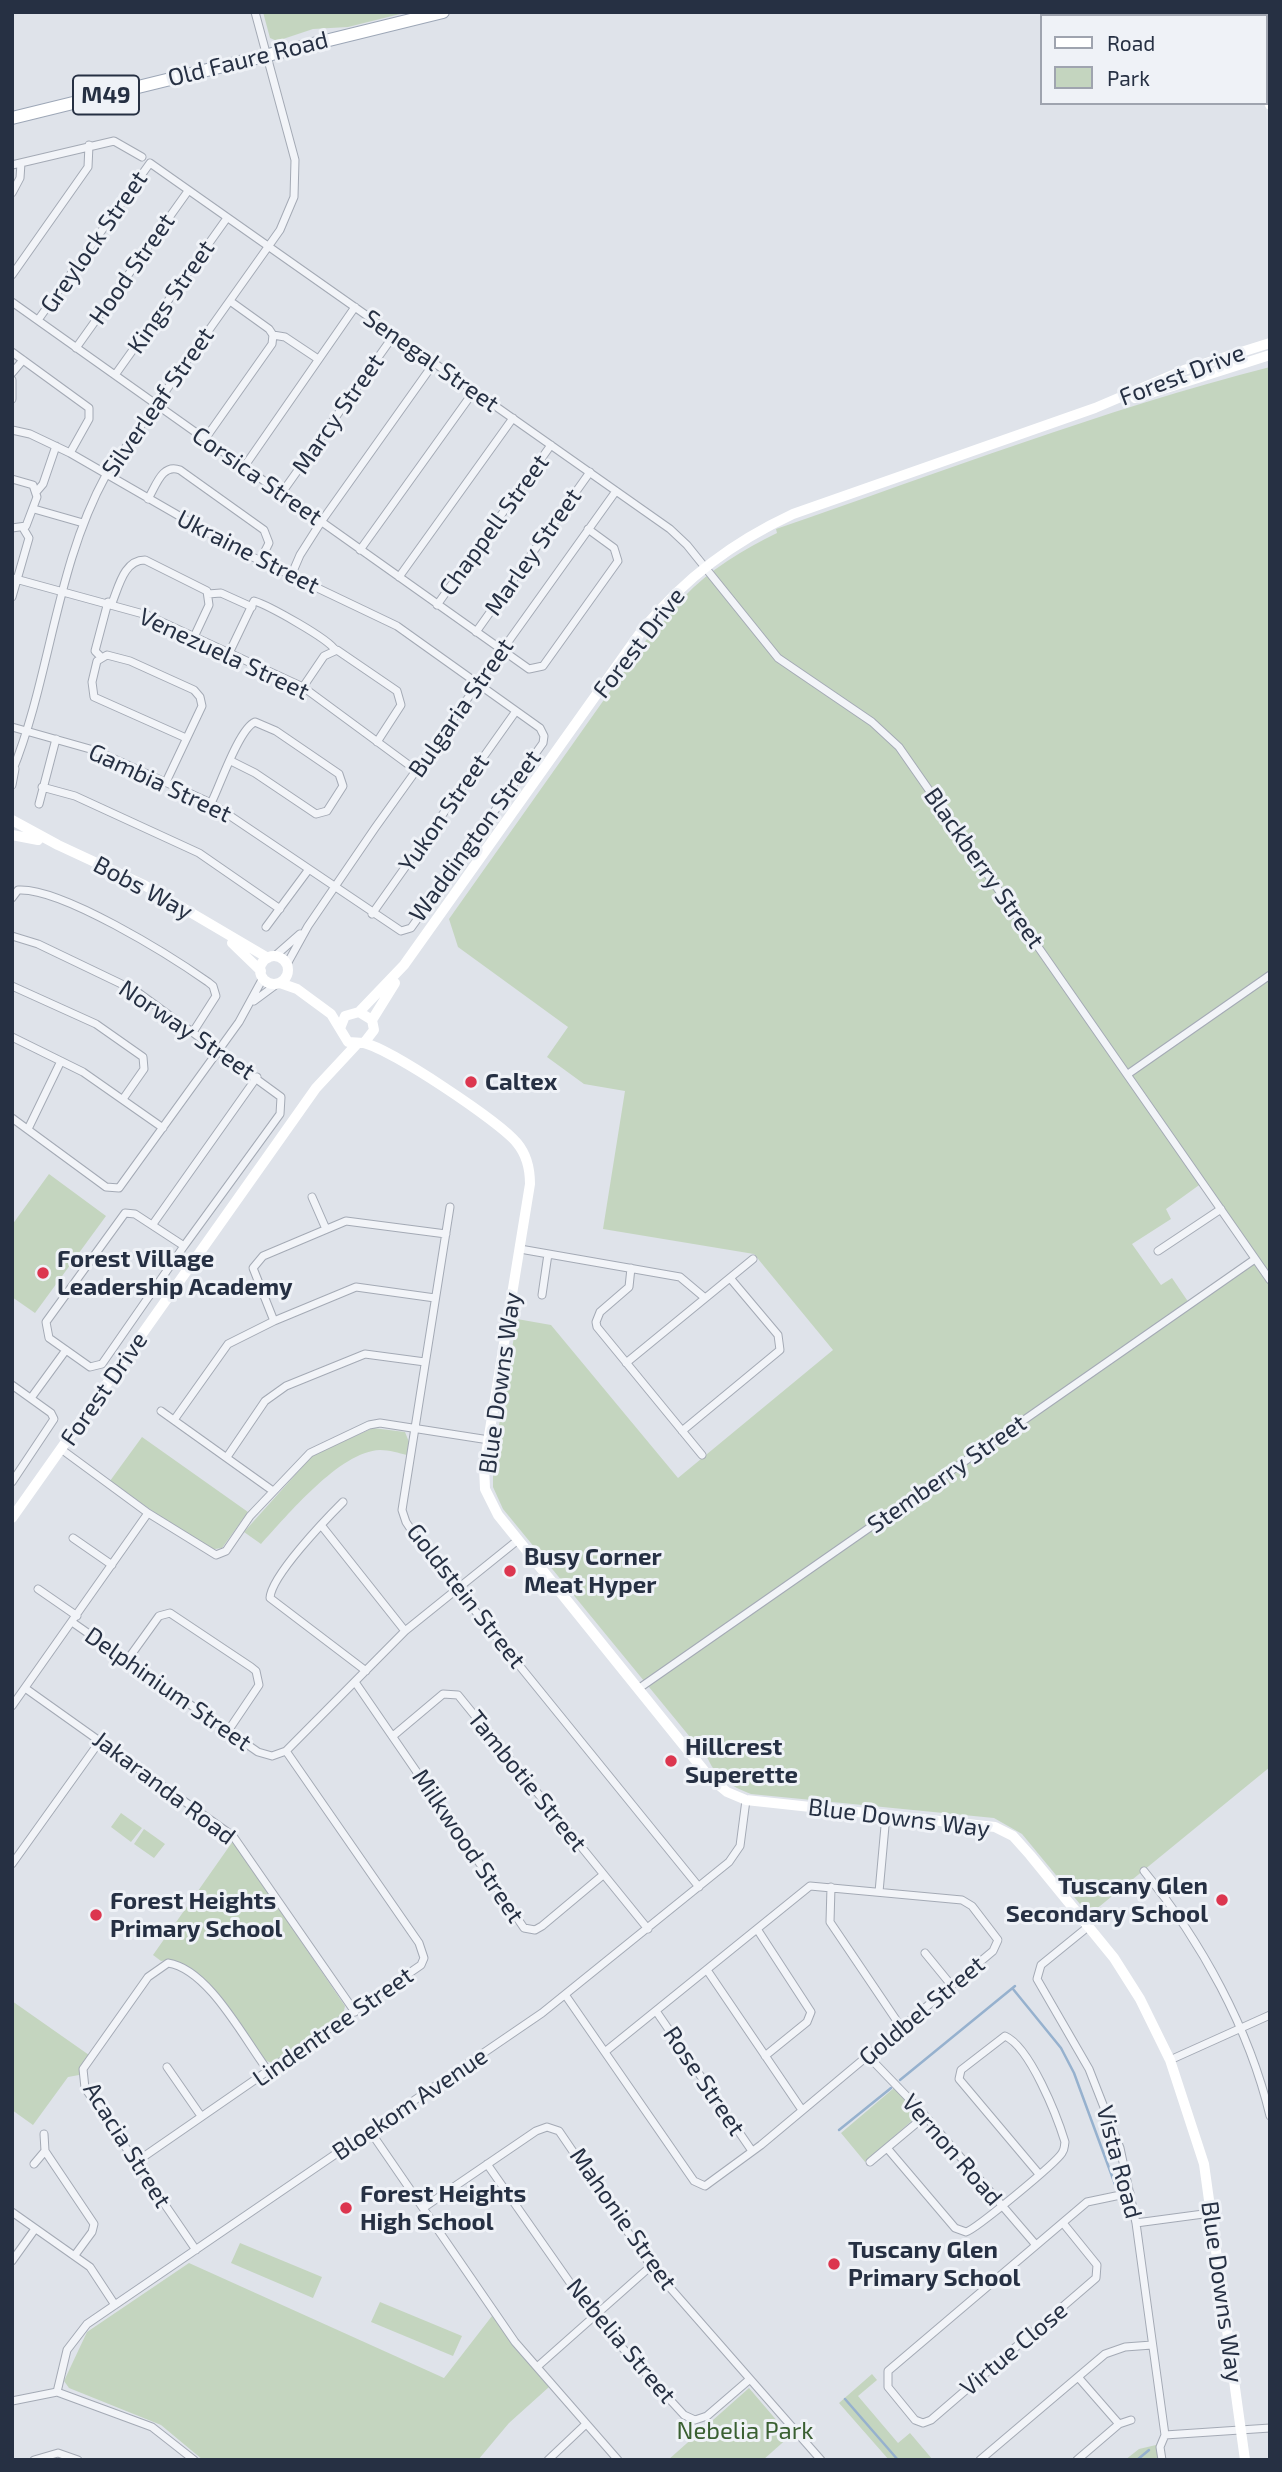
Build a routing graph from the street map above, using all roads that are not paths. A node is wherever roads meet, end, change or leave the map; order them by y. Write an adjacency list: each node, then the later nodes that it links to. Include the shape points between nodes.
1 (255, 12): 3 (street, Silverleaf Street)
2 (443, 12): 3 (main road, Old Faure Road / M49)
3 (265, 54): 4 (main road, Old Faure Road / M49); 12 (street, Silverleaf Street, via 294,152 296,176 288,215)
4 (12, 118)
5 (89, 145): 6 (street, via 114,141); 8 (street); 13 (street, via 88,167)
6 (142, 158)
7 (150, 163): 9 (street, Senegal Street); 17 (street, Greylock Street)
8 (16, 164): 10 (street, via 20,178)
9 (188, 191): 11 (street, Senegal Street); 21 (street, Hood Street)
10 (12, 193)
11 (227, 218): 12 (street, Senegal Street); 28 (street, Kings Street)
12 (268, 246): 14 (street, Silverleaf Street); 16 (street, Senegal Street)
13 (12, 275)
14 (230, 300): 18 (street); 32 (street, Silverleaf Street)
15 (12, 302): 17 (street, Corsica Street)
16 (355, 307): 19 (street, Senegal Street); 25 (street)
17 (38, 320): 21 (street, Corsica Street)
18 (273, 335): 25 (street); 36 (street, via 272,344)
19 (394, 335): 26 (street, Senegal Street); 46 (street, Marcy Street)
20 (1270, 342): 33 (street, Forest Drive, via 1184,370)
21 (76, 348): 28 (street, Corsica Street)
22 (12, 352): 24 (street)
23 (1270, 355): 33 (street, Forest Drive)
24 (23, 359): 27 (street); 39 (street, via 89,408 89,419)
25 (318, 359): 40 (street)
26 (434, 363): 30 (street, Senegal Street); 49 (street)
27 (12, 373)
28 (115, 375): 32 (street, Corsica Street)
29 (12, 380): 31 (street)
30 (474, 391): 34 (street, Senegal Street); 54 (street)
31 (12, 399)
32 (156, 404): 36 (street, Corsica Street); 42 (street, Silverleaf Street)
33 (1095, 408): 56 (street, Forest Drive, via 793,514)
34 (513, 418): 37 (street, Senegal Street); 58 (street)
35 (12, 430): 38 (street, Ukraine Street)
36 (205, 439): 40 (street, Corsica Street)
37 (551, 445): 41 (street, Senegal Street); 64 (street, Chappell Street)
38 (56, 446): 39 (street, Ukraine Street); 44 (street)
39 (70, 453): 42 (street, Ukraine Street)
40 (244, 467): 46 (street, Corsica Street)
41 (590, 472): 45 (street, Senegal Street); 66 (street, Marley Street)
42 (106, 475): 47 (street, Ukraine Street); 50 (street, Silverleaf Street)
43 (12, 480): 44 (street, via 33,485)
44 (37, 491): 48 (street)
45 (615, 491): 53 (street, Bulgaria Street); 56 (street, Senegal Street, via 670,529)
46 (282, 494): 49 (street, Corsica Street)
47 (148, 499): 55 (street, Ukraine Street); 55 (street, via 165,471 180,470 264,530 269,543)
48 (34, 509): 50 (street); 52 (street)
49 (321, 522): 54 (street, Corsica Street); 57 (street)
50 (83, 523): 60 (street, Silverleaf Street)
51 (12, 528): 52 (street)
52 (23, 528): 59 (street, via 29,538)
53 (589, 529): 70 (street, Bulgaria Street); 70 (street, Corsica Street, via 617,552 618,561 609,574 541,668 529,670)
54 (360, 550): 58 (street, Corsica Street)
55 (260, 561): 57 (street, Ukraine Street)
56 (703, 568): 102 (street, Forest Drive, via 643,629); 118 (street, Blackberry Street, via 778,658 893,740)
57 (291, 576): 72 (street, Ukraine Street, via 397,626)
58 (399, 577): 64 (street, Corsica Street)
59 (15, 578): 60 (street, Venezuela Street); 62 (street)
60 (62, 591): 63 (street, Venezuela Street); 76 (street, Silverleaf Street)
61 (208, 594): 63 (street, via 141,560 126,569); 65 (street, via 221,593); 67 (street, via 209,605)
62 (12, 597)
63 (110, 602): 67 (street, Venezuela Street); 71 (street, via 95,651)
64 (438, 605): 66 (street, Corsica Street)
65 (252, 607): 68 (street); 69 (street, via 258,602 291,618 330,641)
66 (476, 632): 70 (street, Corsica Street)
67 (194, 637): 73 (street, Venezuela Street)
68 (231, 649)
69 (335, 650): 73 (street, via 324,656); 79 (street, via 400,695 401,705)
70 (502, 651): 72 (street, Bulgaria Street)
71 (101, 657): 77 (street, via 92,682 94,697); 77 (street, via 130,661 197,693 201,706)
72 (479, 684): 74 (street, Waddington Street); 82 (street, Bulgaria Street)
73 (303, 687): 79 (street, Venezuela Street)
74 (516, 711): 95 (street, Yukon Street); 98 (street, Waddington Street, via 542,730 543,743 411,928)
75 (12, 727): 76 (street, Gambia Street)
76 (25, 730): 78 (street, Gambia Street); 81 (street, Silverleaf Street)
77 (186, 738): 83 (street)
78 (56, 739): 83 (street, Gambia Street, via 97,751); 85 (street)
79 (377, 742): 82 (street, Venezuela Street)
80 (230, 761): 80 (street, via 247,726 260,722 339,774 343,786 327,811 316,814); 86 (street)
81 (14, 769): 84 (street, Silverleaf Street)
82 (417, 771): 92 (street, Bulgaria Street)
83 (166, 782): 86 (street, Gambia Street)
84 (12, 785)
85 (42, 787): 87 (street); 94 (street, via 75,796 199,853)
86 (211, 803): 91 (street, Gambia Street)
87 (39, 804)
88 (12, 820): 90 (street, Bobs Way)
89 (12, 835): 90 (street, Bobs Way)
90 (58, 845): 99 (street, Bobs Way, via 144,885)
91 (309, 869): 92 (street, Gambia Street); 94 (street)
92 (334, 888): 95 (street, Gambia Street); 96 (street, Bulgaria Street)
93 (12, 898): 112 (street, via 26,889 54,898 151,944 208,982 216,996)
94 (280, 909): 97 (street)
95 (372, 914): 98 (street, Gambia Street)
96 (308, 926): 101 (street, Bulgaria Street); 103 (street, Bulgaria Street)
97 (266, 927)
98 (401, 931)
99 (227, 934): 101 (street, Bobs Way); 104 (street, Bobs Way)
100 (12, 936): 112 (street, Norway Street, via 127,986)
101 (271, 957): 103 (street, Bobs Way); 104 (street)
102 (404, 965): 109 (street, Forest Drive, via 372,1002); 110 (street, Forest Drive)
103 (288, 967): 106 (street); 109 (street, via 300,983 336,1008)
104 (262, 975): 106 (street); 108 (street)
105 (1270, 975): 118 (street)
106 (278, 983): 108 (street); 111 (street, via 296,989 331,1014)
107 (12, 986): 121 (street, via 96,1024 142,1057 144,1069)
108 (249, 1007): 115 (street)
109 (357, 1012): 110 (street); 111 (street, via 345,1017)
110 (373, 1023): 114 (street, via 373,1034); 117 (street, Blue Downs Way, via 385,1043)
111 (342, 1031): 114 (street); 120 (street, Forest Drive, via 338,1051)
112 (193, 1032): 115 (street, Norway Street)
113 (12, 1037): 116 (street)
114 (360, 1044): 117 (street, Blue Downs Way, via 382,1048); 120 (street, Forest Drive)
115 (219, 1050): 119 (street, Norway Street); 123 (street)
116 (61, 1061): 121 (street); 124 (street)
117 (409, 1064): 132 (street, Blue Downs Way, via 521,1149 530,1184)
118 (1128, 1074): 127 (street, Blackberry Street)
119 (257, 1077): 128 (street); 131 (street, Norway Street, via 281,1097 283,1106)
120 (316, 1088): 154 (street, Forest Drive)
121 (123, 1099): 123 (street)
122 (12, 1118): 124 (street)
123 (163, 1128): 124 (street, via 119,1188 106,1187)
124 (28, 1129)
125 (312, 1197): 129 (street)
126 (450, 1207): 130 (street, Goldstein Street)
127 (1221, 1209): 133 (street); 136 (street, Blackberry Street)
128 (153, 1224): 131 (street); 144 (street, via 130,1213 120,1217 48,1317 45,1328 49,1338)
129 (326, 1229): 130 (street, via 359,1220); 143 (street, via 263,1256 253,1265)
130 (446, 1234): 141 (street, Goldstein Street)
131 (184, 1246): 144 (street, via 102,1364 90,1367)
132 (520, 1249): 134 (street); 153 (street, Blue Downs Way)
133 (1158, 1251)
134 (548, 1254): 137 (street); 140 (street)
135 (753, 1259): 138 (street)
136 (1255, 1259): 139 (street, Blackberry Street); 174 (street, Stemberry Street)
137 (631, 1268): 142 (street, via 680,1277); 146 (street, via 629,1287 600,1312 596,1322)
138 (730, 1278): 142 (street); 152 (street, via 778,1335 780,1350)
139 (1270, 1280)
140 (542, 1295)
141 (435, 1298): 143 (street, via 356,1287); 145 (street, Goldstein Street)
142 (705, 1298): 146 (street)
143 (274, 1321): 150 (street, via 230,1342)
144 (66, 1350): 148 (street)
145 (425, 1362): 151 (street, Goldstein Street); 156 (street, via 365,1354 286,1386 265,1401)
146 (626, 1363): 152 (street)
147 (12, 1385): 148 (street)
148 (31, 1398): 157 (street, via 54,1419)
149 (161, 1411): 150 (street)
150 (174, 1420): 156 (street)
151 (414, 1429): 153 (street); 158 (street, via 373,1424 322,1445); 167 (street, Goldstein Street, via 403,1517)
152 (682, 1431): 155 (street)
153 (489, 1440): 164 (street, Blue Downs Way, via 485,1489 492,1507)
154 (61, 1449): 160 (street); 161 (street, Forest Drive)
155 (702, 1455)
156 (227, 1457): 158 (street)
157 (12, 1482)
158 (273, 1491): 160 (street, via 226,1551 216,1555)
159 (343, 1502): 162 (street)
160 (148, 1513): 165 (street)
161 (12, 1518)
162 (321, 1525): 169 (street); 171 (street, via 274,1585 270,1598)
163 (74, 1538): 165 (street)
164 (519, 1540): 167 (street, Delphinium Street); 174 (street, Blue Downs Way)
165 (112, 1565): 168 (street)
166 (38, 1589): 168 (street, Delphinium Street)
167 (458, 1590): 169 (street, Delphinium Street); 185 (street, Goldstein Street)
168 (74, 1619): 170 (street, Delphinium Street); 173 (street)
169 (405, 1631): 171 (street, Delphinium Street)
170 (128, 1659): 176 (street, Delphinium Street); 176 (street, via 159,1616 170,1613 251,1667 259,1685)
171 (366, 1671): 172 (street, Delphinium Street)
172 (355, 1682): 177 (street, Milkwood Street); 179 (street, Delphinium Street)
173 (25, 1688): 175 (street); 178 (street, Jakaranda Road)
174 (638, 1689): 180 (street, Blue Downs Way, via 710,1778)
175 (12, 1706)
176 (228, 1731): 179 (street, Delphinium Street, via 262,1754)
177 (393, 1736): 184 (street, Tambotie Street, via 443,1694 458,1695); 184 (street, Milkwood Street, via 524,1928 542,1926)
178 (100, 1741): 182 (street); 196 (street, Jakaranda Road, via 237,1841)
179 (286, 1751): 196 (street, Lindentree Street, via 422,1952 415,1972)
180 (746, 1800): 181 (street, Blue Downs Way); 185 (street, Bloekom Avenue, via 738,1850)
181 (886, 1815): 187 (street); 188 (street, Blue Downs Way, via 1004,1830)
182 (12, 1864)
183 (1144, 1871): 199 (street, via 1190,1935)
184 (603, 1875): 189 (street, Tambotie Street)
185 (699, 1887): 189 (street, Bloekom Avenue)
186 (831, 1887): 187 (street, Goldbel Street); 190 (street, Goldbel Street, via 807,1888); 198 (street, via 830,1922)
187 (879, 1892): 193 (street, Goldbel Street, via 962,1900 995,1934 995,1949)
188 (1089, 1926): 203 (street, Blue Downs Way, via 1140,1999); 220 (street, Vista Road, via 1041,1965 1037,1979 1098,2087)
189 (648, 1929): 194 (street, Bloekom Avenue)
190 (757, 1929): 192 (street, Goldbel Street); 202 (street, via 811,2012 807,2022)
191 (925, 1952): 193 (street)
192 (706, 1970): 195 (street, Goldbel Street); 202 (street)
193 (952, 1986): 198 (street, Goldbel Street)
194 (566, 1996): 200 (street, Goldbel Street); 210 (street, Bloekom Avenue)
195 (656, 2011): 200 (street, Goldbel Street); 214 (street, Rose Street)
196 (355, 2012): 205 (street, Lindentree Street)
197 (1270, 2015): 199 (street)
198 (901, 2027): 201 (street, Goldbel Street)
199 (1239, 2029): 203 (street); 209 (street)
200 (606, 2051): 214 (street, Goldbel Street, via 696,2183 711,2184)
201 (867, 2055): 206 (street, Goldbel Street); 208 (street, Vernon Road)
202 (765, 2056): 206 (street)
203 (1170, 2060): 224 (street, Blue Downs Way, via 1204,2164)
204 (167, 2067): 207 (street)
205 (269, 2072): 207 (street, Lindentree Street); 215 (street, Acacia Street, via 210,1990 177,1965 162,1964 83,2069 85,2088)
206 (802, 2110): 214 (street, Goldbel Street)
207 (201, 2116): 215 (street, Lindentree Street)
208 (925, 2116): 212 (street); 221 (street, Vernon Road)
209 (1270, 2116)
210 (370, 2131): 222 (street); 229 (street, Bloekom Avenue)
211 (44, 2134): 213 (street)
212 (887, 2148): 216 (street); 221 (street, via 960,2231 972,2230)
213 (45, 2151): 217 (street); 230 (street, via 94,2224)
214 (752, 2151)
215 (135, 2162): 229 (street, Acacia Street)
216 (870, 2162)
217 (34, 2164)
218 (487, 2164): 222 (street, Mahonie Street); 232 (street, Mahonie Street, via 541,2129 559,2131); 234 (street, Nebelia Street)
219 (1039, 2174): 219 (street, via 959,2079 961,2070 1002,2036 1010,2038 1028,2062 1064,2139 1062,2153); 221 (street)
220 (1130, 2193): 225 (street, via 1090,2200); 226 (street, Vista Road)
221 (1002, 2205): 228 (street, Vernon Road)
222 (423, 2208): 236 (street, via 507,2332)
223 (12, 2212): 227 (street)
224 (1211, 2213): 226 (street); 245 (street, Blue Downs Way)
225 (1063, 2223): 228 (street); 228 (street, Virtue Close, via 1097,2265 1094,2281 928,2421 915,2420 888,2387 888,2371)
226 (1136, 2224): 235 (street, Vista Road)
227 (35, 2229): 230 (street); 231 (street)
228 (1036, 2245)
229 (195, 2250): 233 (street, Bloekom Avenue)
230 (75, 2255): 233 (street, via 97,2276)
231 (12, 2261)
232 (651, 2266): 234 (street); 238 (street, Mahonie Street)
233 (115, 2305): 239 (street, Bloekom Avenue, via 76,2336 62,2365)
234 (594, 2317): 236 (street); 238 (street, Nebelia Street, via 688,2418 707,2416)
235 (1152, 2345): 237 (street, via 1116,2349); 246 (street, Vista Road)
236 (537, 2367): 242 (street)
237 (1078, 2377): 243 (street); 253 (street)
238 (750, 2379): 252 (street, Mahonie Street)
239 (57, 2392): 240 (street); 249 (street, via 152,2427)
240 (12, 2401)
241 (1131, 2420): 243 (street)
242 (586, 2424): 250 (street); 251 (street)
243 (1119, 2424): 254 (street)
244 (1270, 2428): 245 (street)
245 (1241, 2430): 246 (street); 256 (street, Blue Downs Way)
246 (1165, 2435): 255 (street, Vista Road, via 1160,2447)
247 (34, 2460): 248 (street, via 58,2453)
248 (78, 2460)
249 (194, 2460)
250 (548, 2460)
251 (618, 2460)
252 (821, 2460)
253 (980, 2460)
254 (1077, 2460)
255 (1162, 2460)
256 (1245, 2460)

